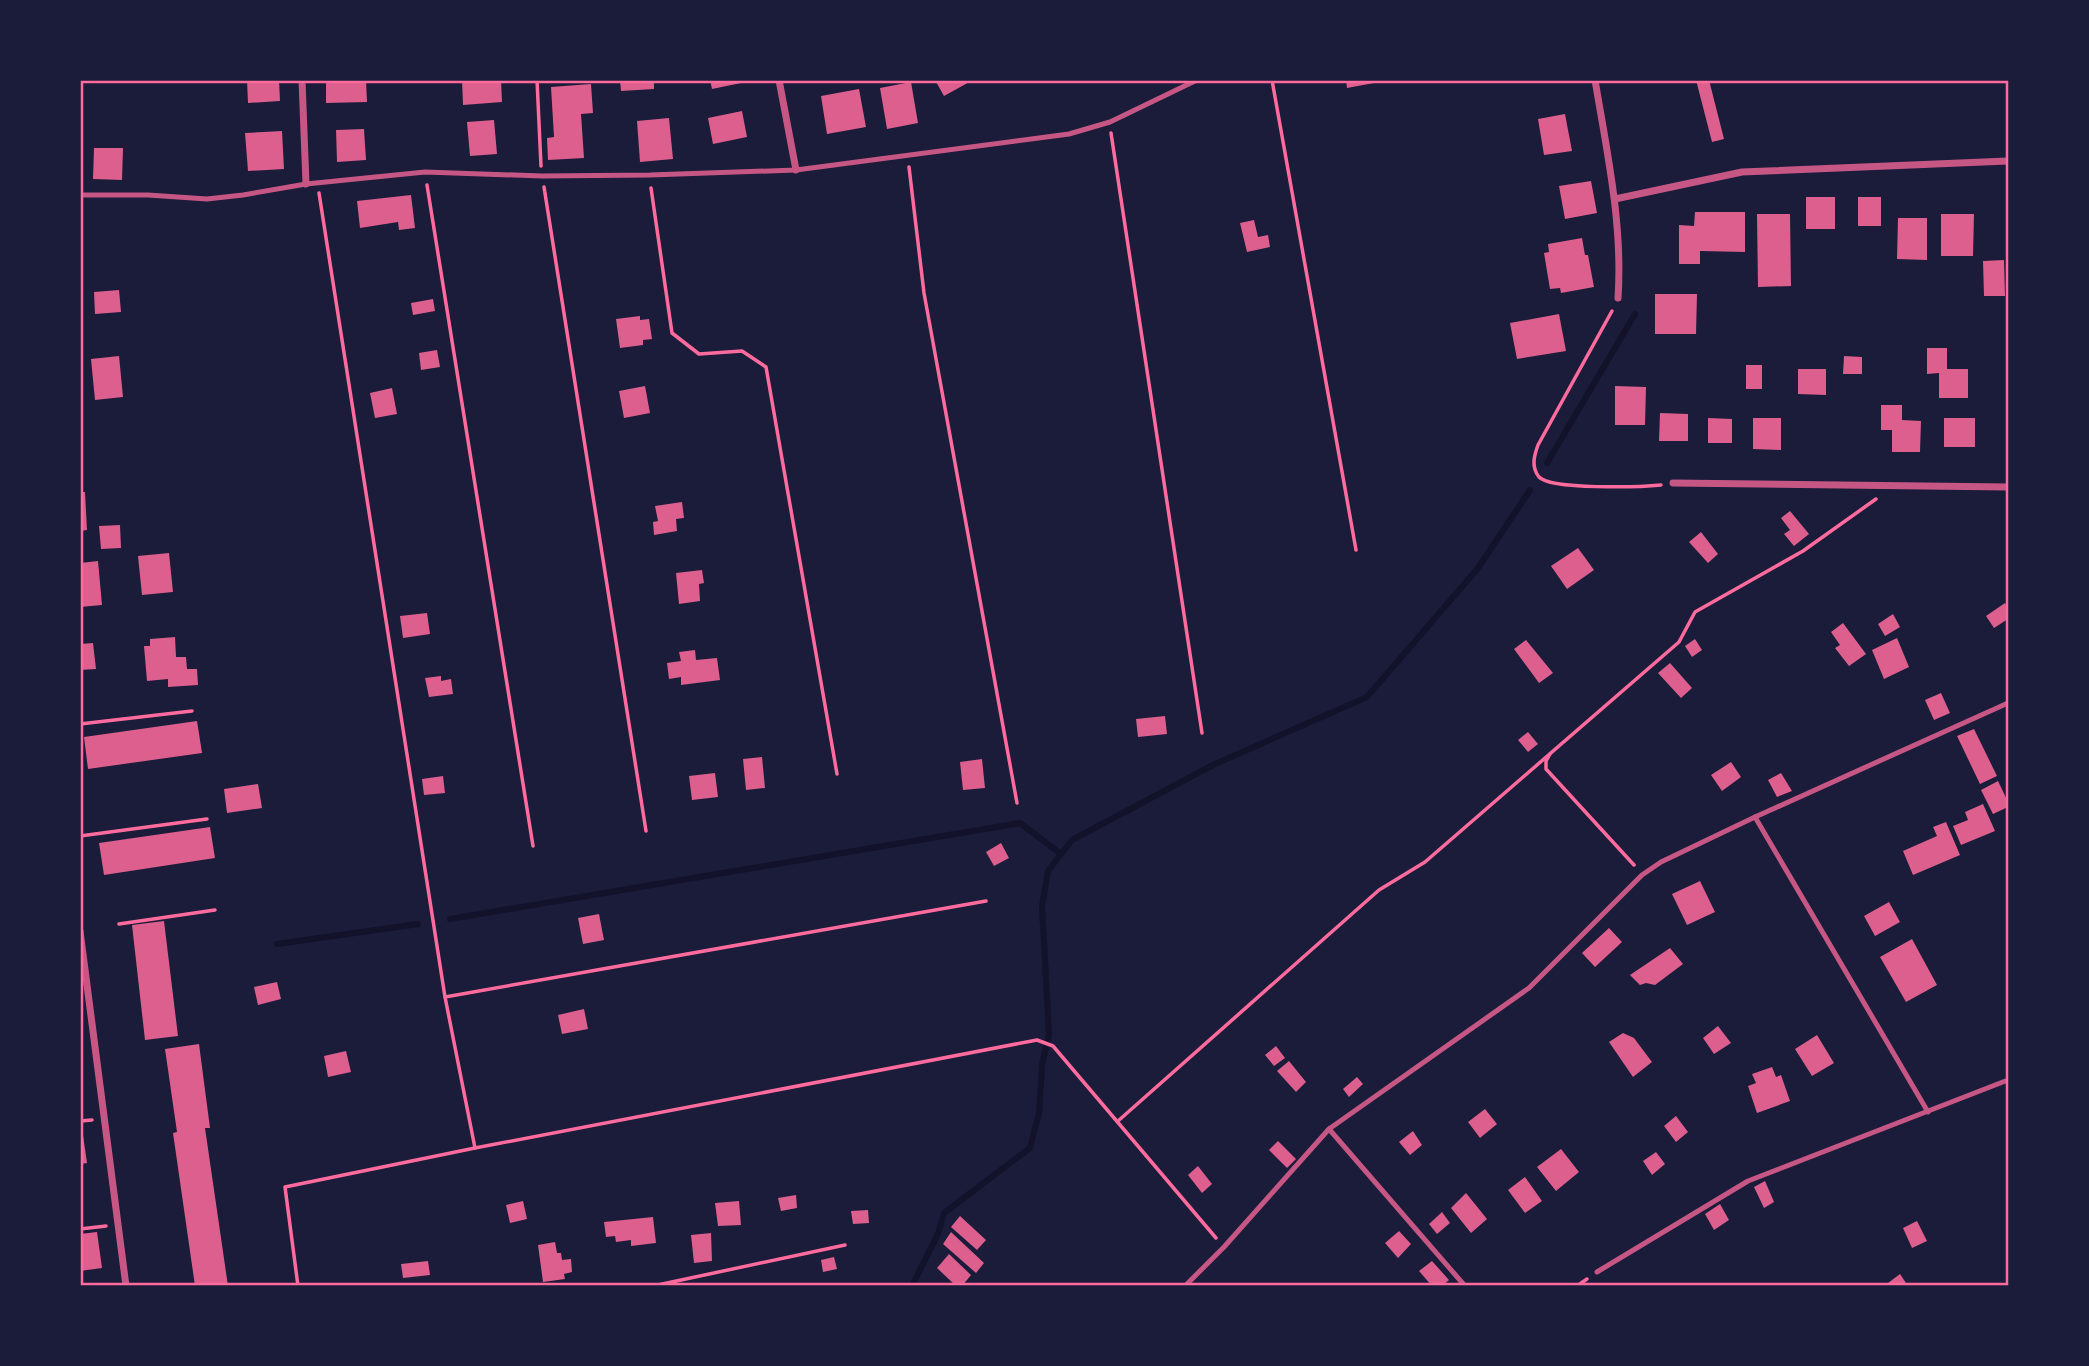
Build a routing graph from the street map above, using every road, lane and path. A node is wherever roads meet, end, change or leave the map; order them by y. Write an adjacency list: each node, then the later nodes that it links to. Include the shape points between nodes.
1 (302, 80): 15 (street)
2 (537, 80): 13 (path)
3 (779, 80): 10 (street)
4 (1198, 80): 7 (lane)
5 (1272, 80): 22 (path)
6 (1595, 80): 17 (street)
7 (1110, 122): 8 (lane, via 1069,134); 26 (path)
8 (907, 154): 10 (lane); 29 (path, via 924,293)
9 (2008, 161): 17 (street, via 1742,172)
10 (796, 170): 12 (lane)
11 (425, 172): 13 (lane); 14 (lane); 34 (path)
12 (649, 175): 13 (lane); 28 (path, via 672,333 699,354 743,351 766,367)
13 (542, 176): 32 (path)
14 (317, 183): 15 (lane); 41 (path)
15 (306, 184): 16 (lane, via 207,199)
16 (80, 195)
17 (1615, 199): 18 (street)
18 (1618, 298): 19 (path, via 1538,445 1535,468 1538,476 1567,486)
19 (1673, 483): 20 (street)
20 (1895, 485): 21 (street); 27 (path, via 1803,551 1695,612 1679,642)
21 (2008, 487)
22 (1356, 550)
23 (2008, 703): 30 (lane)
24 (192, 712): 25 (path)
25 (80, 724)
26 (1202, 733)
27 (1553, 749): 35 (path, via 1546,769); 44 (path, via 1425,862 1379,890)
28 (837, 774)
29 (1017, 803)
30 (1755, 817): 35 (lane); 43 (lane)
31 (207, 819): 33 (path)
32 (646, 831)
33 (80, 836)
34 (533, 846)
35 (1642, 875): 45 (lane, via 1529,988)
36 (986, 901): 41 (path)
37 (215, 910): 38 (path)
38 (119, 923)
39 (80, 931): 40 (street)
40 (83, 975): 47 (street)
41 (445, 997): 46 (path)
42 (2008, 1080): 43 (lane)
43 (1928, 1112): 51 (lane, via 1748,1181)
44 (1117, 1122): 46 (path, via 1053,1046 1037,1040); 50 (path)
45 (1329, 1129): 50 (lane); 56 (lane)
46 (475, 1148): 53 (path, via 285,1187)
47 (118, 1224): 48 (path); 52 (street)
48 (80, 1229)
49 (845, 1245): 54 (path)
50 (1224, 1247): 55 (lane)
51 (1597, 1272)
52 (127, 1286)
53 (298, 1286)
54 (653, 1286)
55 (1185, 1286)
56 (1465, 1286)

